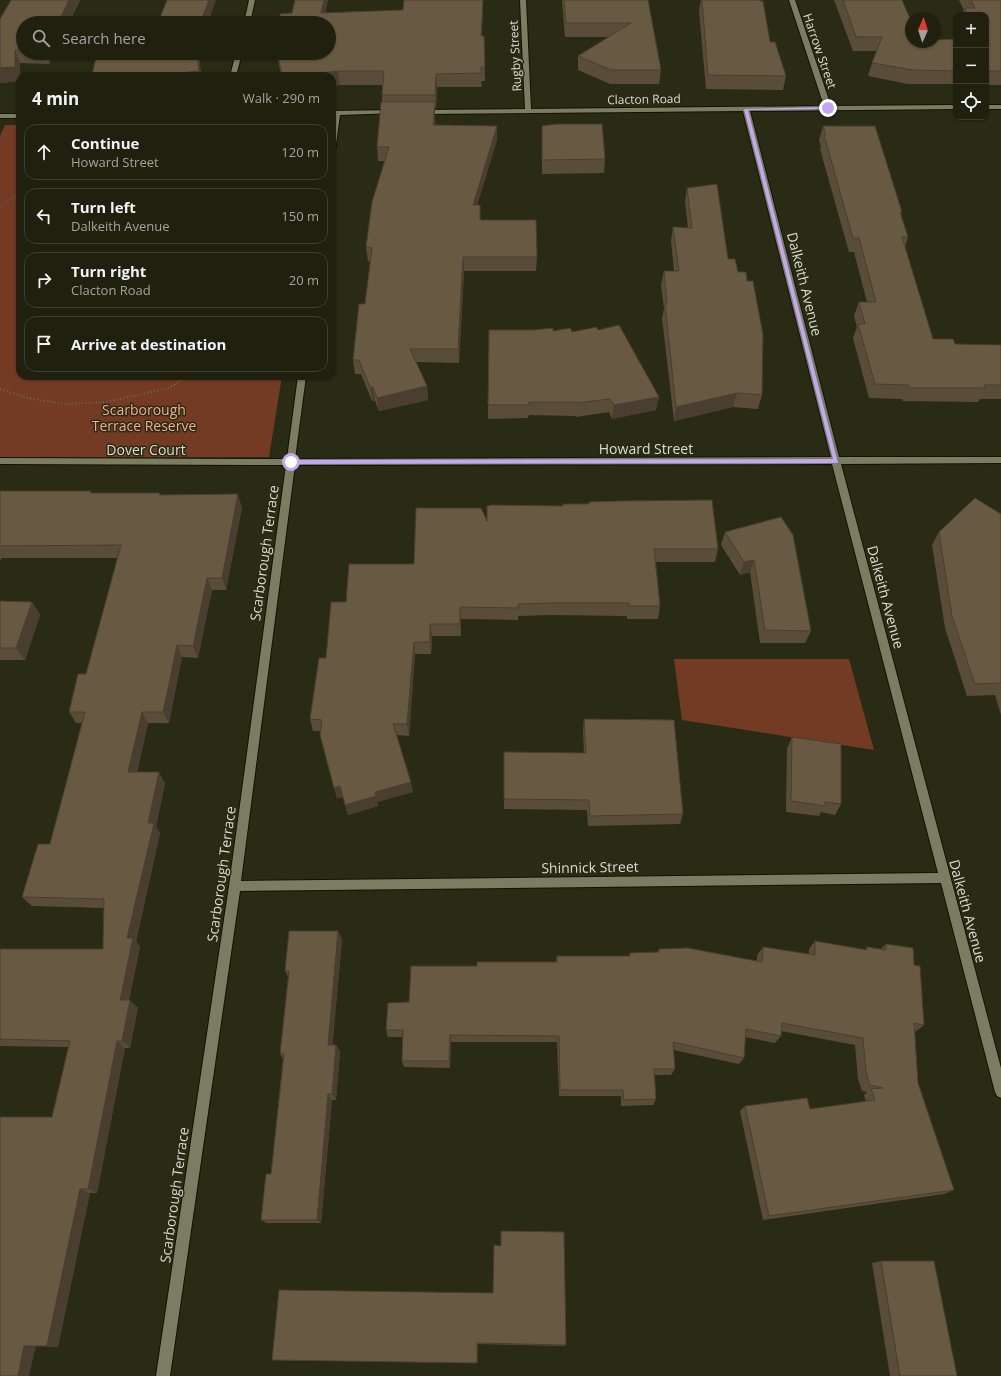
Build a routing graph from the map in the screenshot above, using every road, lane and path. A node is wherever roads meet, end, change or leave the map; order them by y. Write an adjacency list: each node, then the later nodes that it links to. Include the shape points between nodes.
1 (252, 0): 4 (street)
2 (523, 0): 12 (street, Rugby Street)
3 (792, 0): 10 (street, Harrow Street)
4 (249, 16)
5 (237, 60): 6 (street)
6 (234, 72)
7 (953, 107): 10 (street, Clacton Road)
8 (989, 107): 9 (street)
9 (1001, 107)
10 (828, 108): 11 (street, Clacton Road)
11 (746, 109): 12 (street, Clacton Road); 25 (street, Dalkeith Avenue)
12 (528, 111): 14 (street, Clacton Road)
13 (401, 112): 15 (street)
14 (417, 112)
15 (336, 113)
16 (0, 116): 17 (street)
17 (16, 116)
18 (16, 195): 19 (path)
19 (0, 206)
20 (182, 380): 22 (path, via 168,388 108,402 63,404 28,398)
21 (301, 380): 26 (street, Scarborough Terrace)
22 (0, 389)
23 (1001, 460): 25 (street, Howard Street)
24 (0, 461): 26 (street, Dover Court)
25 (836, 461): 26 (street, Howard Street); 27 (street, Dalkeith Avenue)
26 (291, 462): 28 (street, Scarborough Terrace)
27 (945, 878): 28 (street, Shinnick Street); 29 (street, Dalkeith Avenue)
28 (235, 886): 30 (street, Scarborough Terrace)
29 (1001, 1092)
30 (163, 1376)

